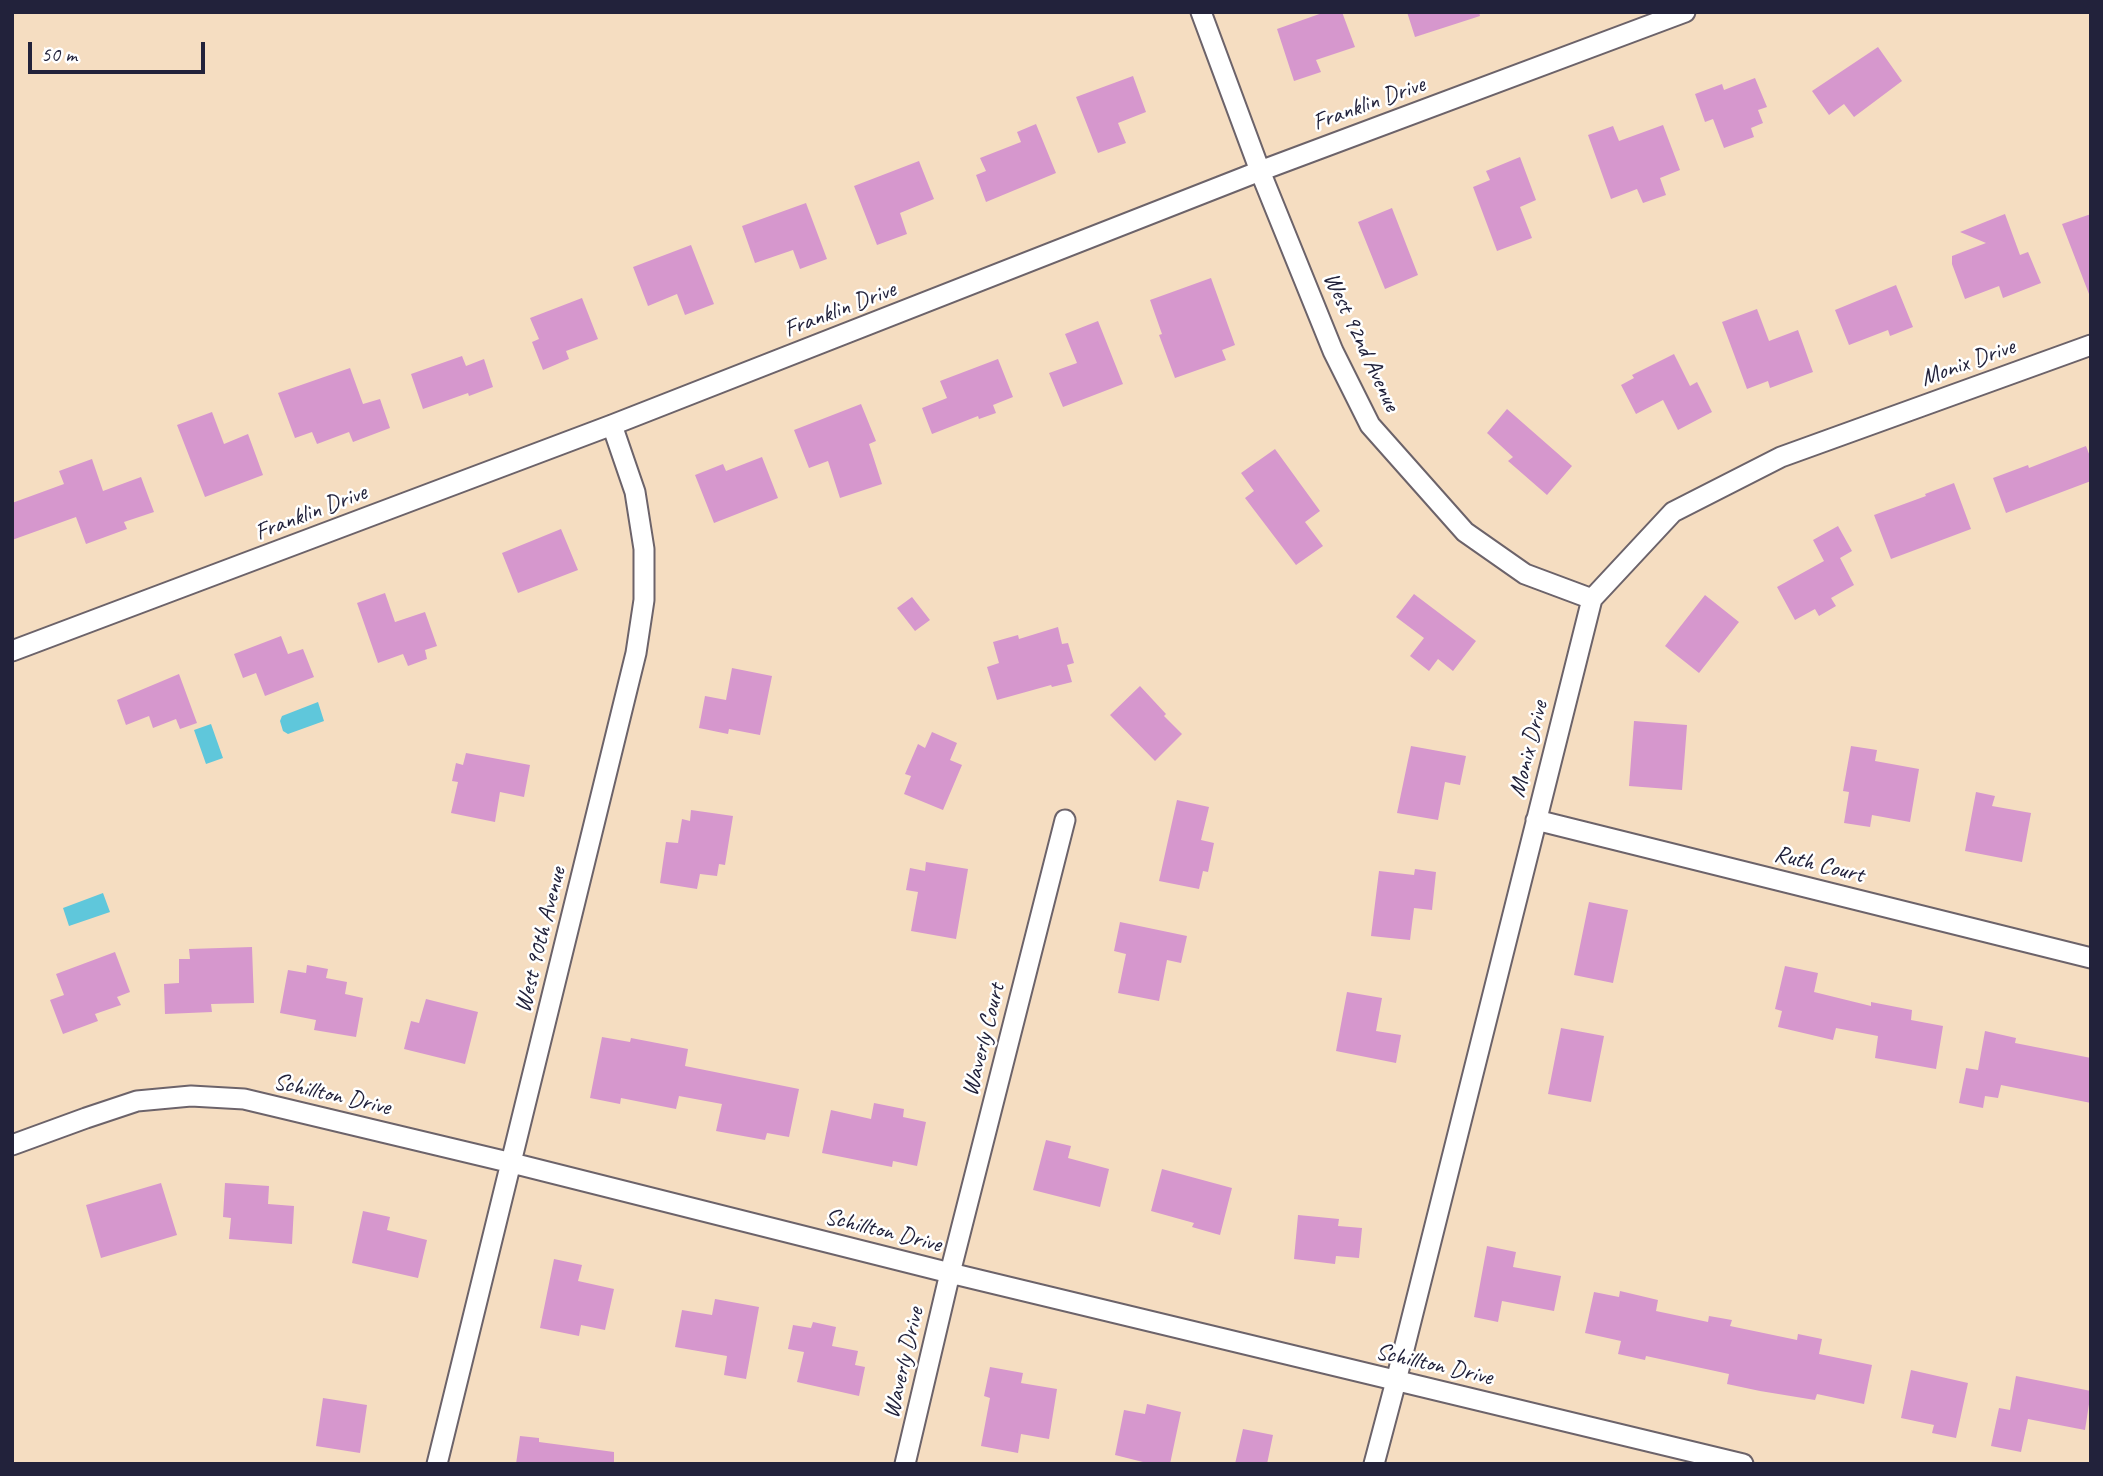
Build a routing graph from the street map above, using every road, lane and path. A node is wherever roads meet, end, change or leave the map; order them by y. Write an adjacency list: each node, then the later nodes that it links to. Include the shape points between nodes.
1 (1201, 12): 3 (street, West 92nd Avenue)
2 (1685, 12): 3 (street, Franklin Drive)
3 (1260, 171): 5 (street, Franklin Drive); 6 (street, West 92nd Avenue, via 1333,351 1370,425 1465,532 1525,574)
4 (2091, 345): 6 (street, Monix Drive, via 1781,457 1673,512)
5 (612, 425): 7 (street, Franklin Drive); 12 (street, West 90th Avenue, via 635,492 640,523 644,574 640,626)
6 (1592, 599): 9 (street, Monix Drive)
7 (12, 651)
8 (1065, 820): 13 (street, Waverly Court)
9 (1536, 820): 10 (street, Ruth Court); 14 (street, Monix Drive)
10 (2091, 958)
11 (12, 1145): 12 (street, Schillton Drive, via 137,1101 191,1096 244,1099)
12 (512, 1163): 13 (street, Schillton Drive); 15 (street, West 90th Avenue)
13 (950, 1273): 14 (street, Schillton Drive); 16 (street, Waverly Drive)
14 (1396, 1381): 17 (street, Monix Drive); 18 (street, Schillton Drive)
15 (437, 1464)
16 (905, 1464)
17 (1374, 1464)
18 (1744, 1464)

